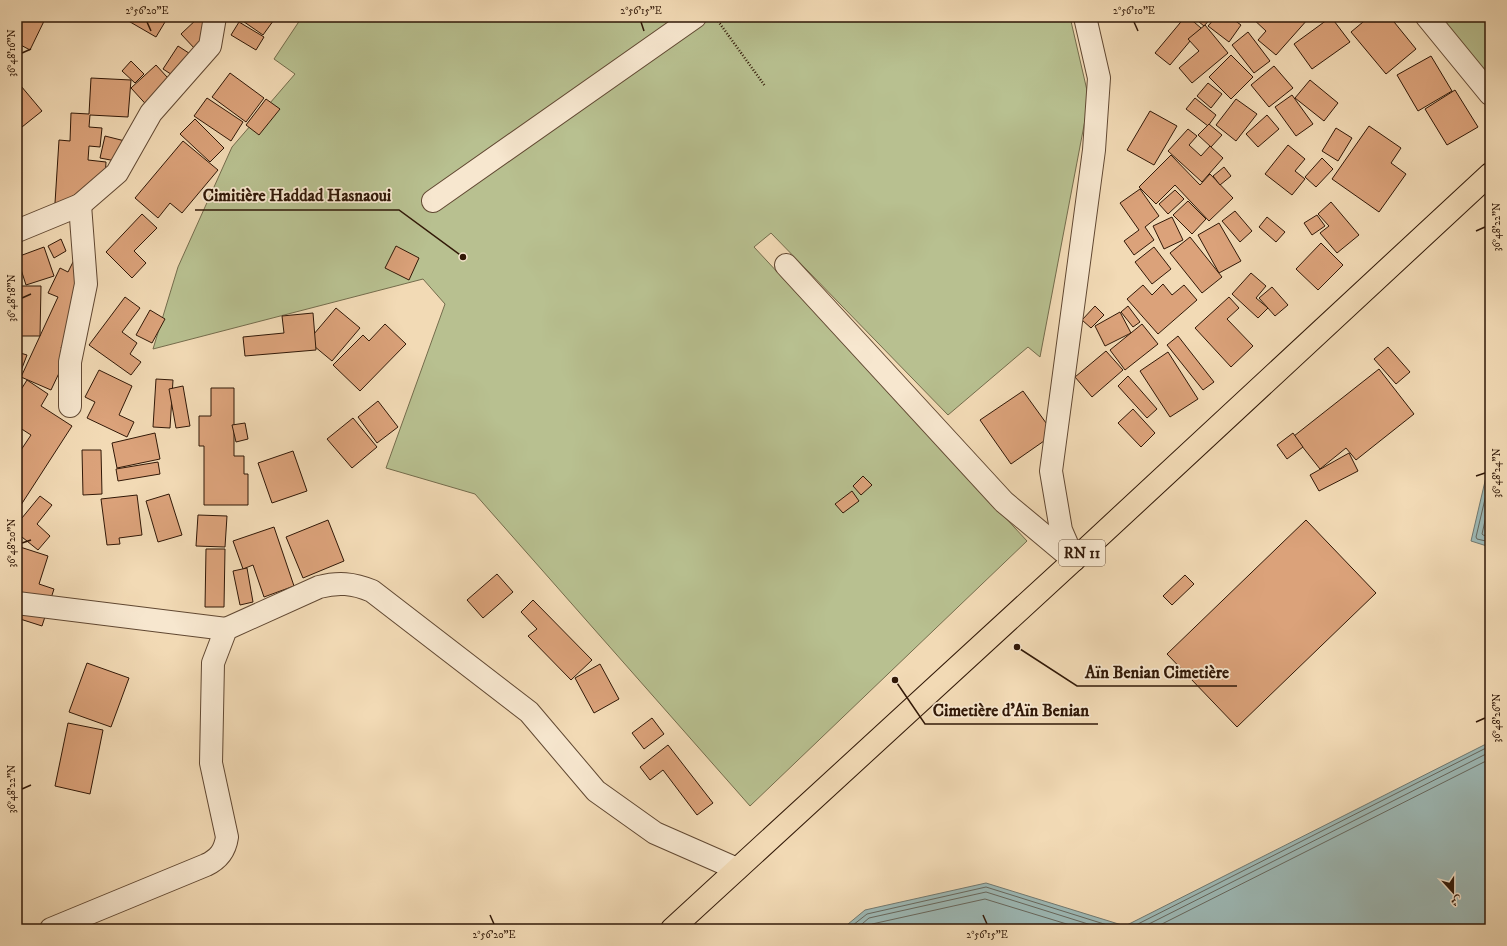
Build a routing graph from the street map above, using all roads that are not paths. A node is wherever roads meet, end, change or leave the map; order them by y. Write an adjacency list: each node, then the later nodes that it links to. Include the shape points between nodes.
1 (216, 17): 8 (street, via 210,46 151,113 117,173)
2 (695, 17): 7 (street)
3 (1085, 17): 12 (street, via 1099,78 1094,150 1051,471 1061,530)
4 (1427, 17): 5 (street)
5 (1490, 94)
6 (1490, 174): 12 (main road, RN 11)
7 (433, 201)
8 (80, 205): 9 (street); 11 (street, via 86,284 70,362)
9 (17, 231)
10 (786, 265): 12 (street, via 1004,502)
11 (70, 406)
12 (1074, 560): 15 (main road, RN 11)
13 (17, 603): 14 (street)
14 (226, 629): 15 (street, via 332,583 359,585 372,590 529,712 596,792 655,832); 16 (street, via 213,663 211,763 227,838 224,849 217,859 206,865)
15 (737, 869): 17 (main road, RN 11)
16 (51, 929)
17 (672, 929)

